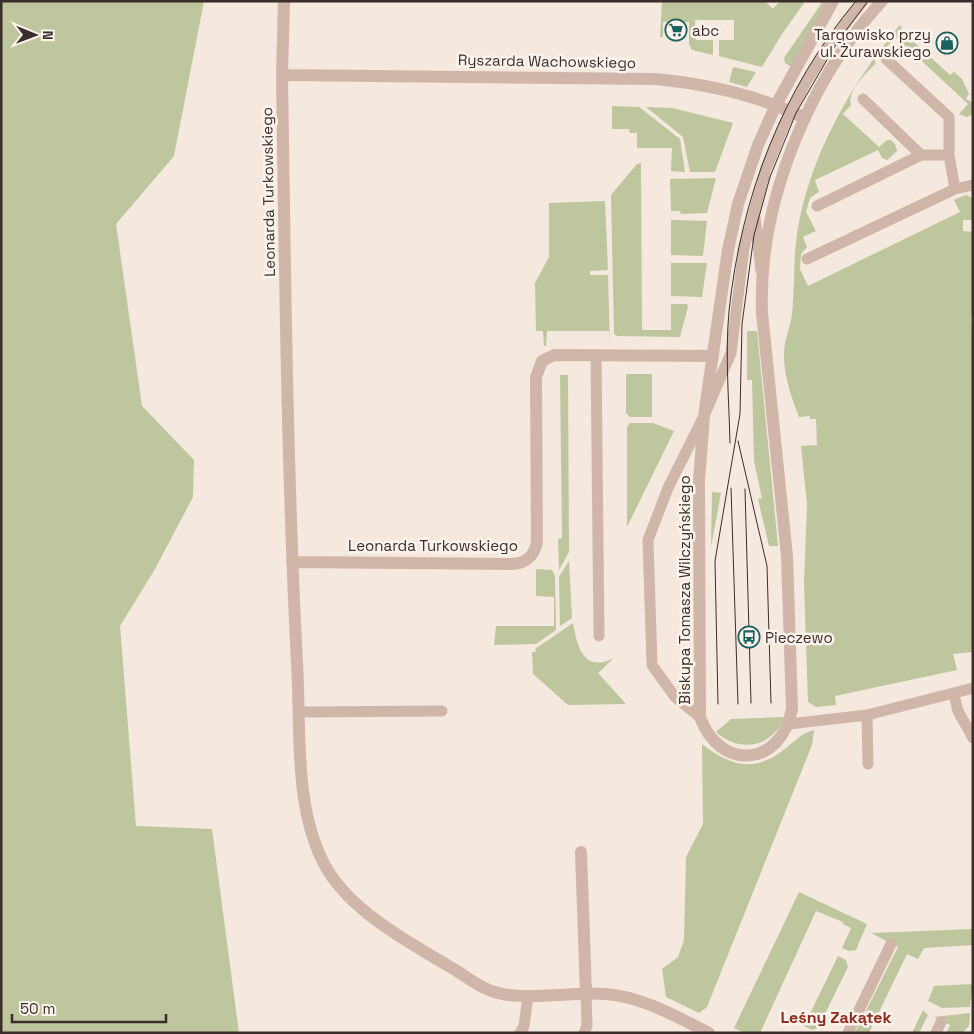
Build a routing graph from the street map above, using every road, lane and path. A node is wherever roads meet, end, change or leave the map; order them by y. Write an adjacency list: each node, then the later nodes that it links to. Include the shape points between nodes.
1 (284, 1): 6 (street, Leonarda Turkowskiego)
2 (833, 1): 8 (street, Biskupa Tomasza Wilczyńskiego)
3 (863, 1): 9 (lane, via 834,38)
4 (882, 1): 10 (street, Biskupa Tomasza Wilczyńskiego, via 850,41)
5 (886, 59): 11 (lane, via 950,117)
6 (282, 75): 8 (street, Ryszarda Wachowskiego, via 655,79 700,84); 22 (street, Leonarda Turkowskiego)
7 (863, 99): 12 (lane)
8 (776, 105): 9 (street, Ryszarda Wachowskiego); 20 (street, Biskupa Tomasza Wilczyńskiego, via 738,204)
9 (791, 110): 10 (street, Ryszarda Wachowskiego); 16 (lane, via 766,169)
10 (805, 118): 18 (street, Biskupa Tomasza Wilczyńskiego, via 775,197 766,237)
11 (949, 154): 12 (lane); 14 (lane)
12 (921, 155): 15 (lane)
13 (973, 185): 14 (lane)
14 (955, 190): 17 (lane)
15 (817, 206)
16 (754, 208): 18 (lane); 21 (lane, via 743,258 731,353)
17 (807, 259)
18 (762, 279): 30 (street, Biskupa Tomasza Wilczyńskiego, via 763,325 788,556 792,709)
19 (596, 355): 20 (street, Leonarda Turkowskiego); 22 (street, Leonarda Turkowskiego, via 548,357 537,371 537,542 535,551 525,561 512,564); 23 (lane)
20 (713, 356): 21 (street, Biskupa Tomasza Wilczyńskiego)
21 (704, 416): 29 (street, Biskupa Tomasza Wilczyńskiego, via 699,481); 29 (lane, via 668,488 648,540 652,666 675,697)
22 (292, 562): 27 (street, Leonarda Turkowskiego)
23 (599, 636)
24 (973, 688): 25 (lane)
25 (954, 695): 28 (lane); 31 (lane, via 958,711)
26 (442, 711): 27 (lane)
27 (300, 712): 36 (street, Leonarda Turkowskiego, via 301,780 314,843 327,871 350,899 420,949 491,991)
28 (867, 715): 30 (lane); 32 (lane)
29 (700, 717): 30 (street, Biskupa Tomasza Wilczyńskiego, via 712,741 734,754 751,755 775,745)
30 (789, 724)
31 (973, 738)
32 (868, 764)
33 (582, 852): 35 (street)
34 (891, 944): 40 (lane)
35 (586, 993): 36 (street, Leonarda Turkowskiego); 38 (lane, via 587,1026); 39 (street, Leonarda Turkowskiego, via 610,994 643,1002)
36 (528, 996): 37 (lane)
37 (520, 1033)
38 (584, 1033)
39 (709, 1033)
40 (848, 1033)

